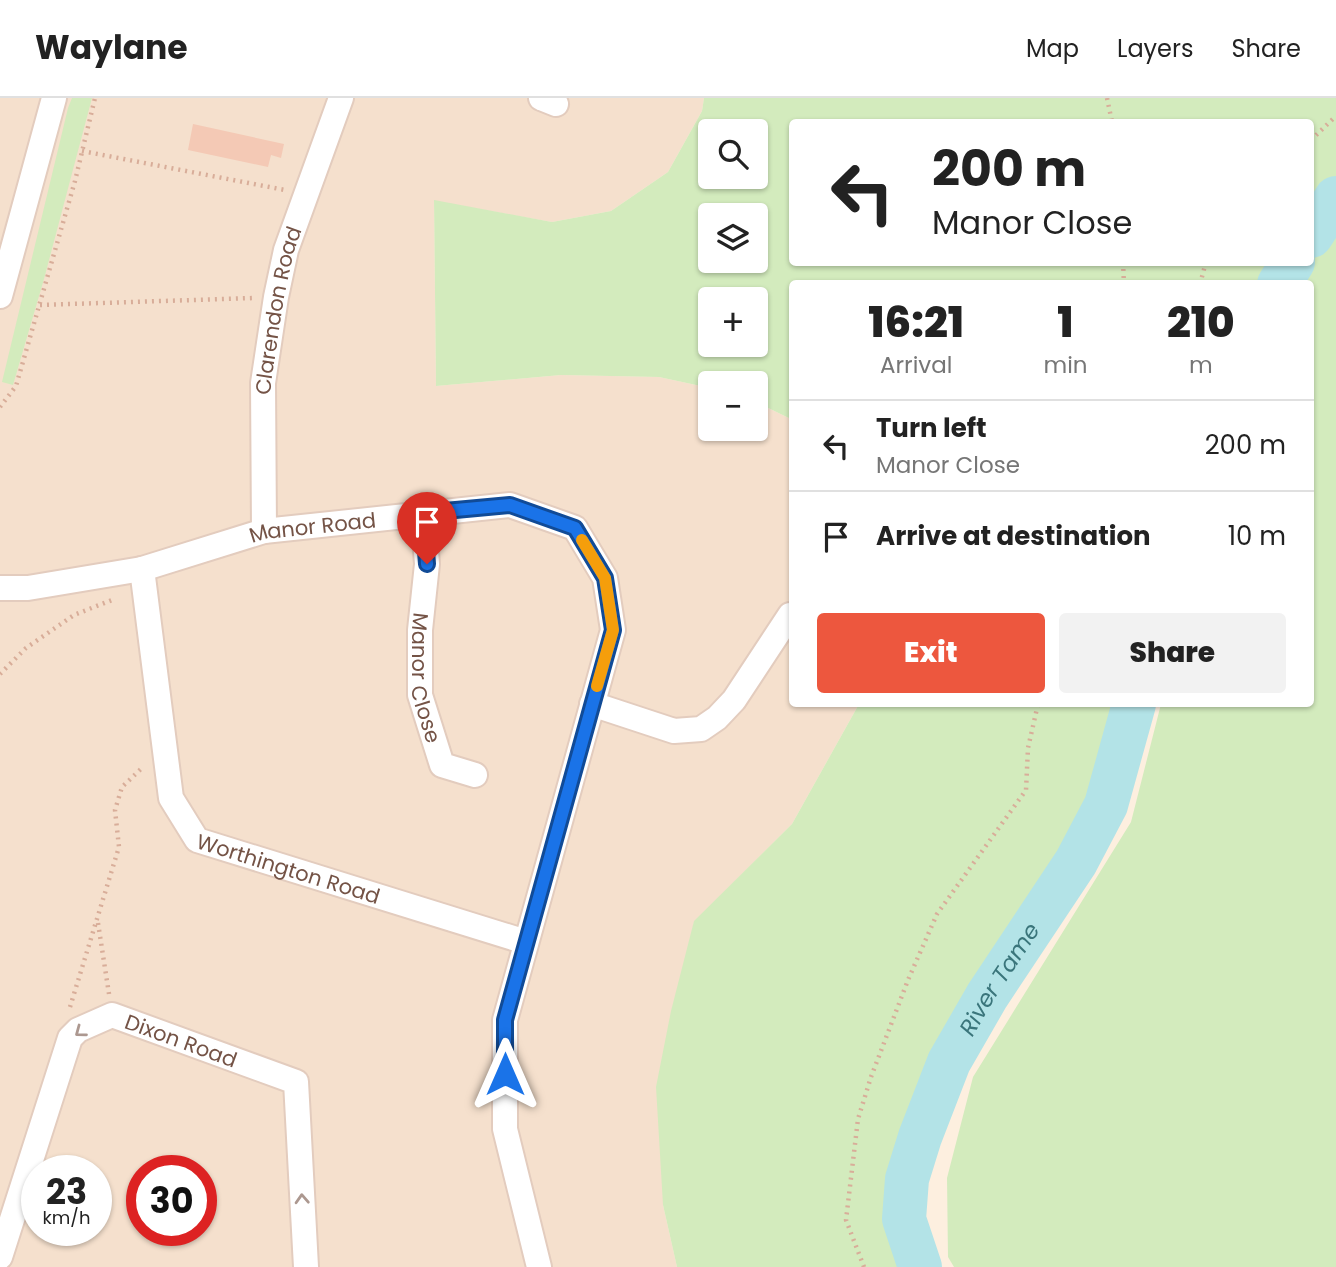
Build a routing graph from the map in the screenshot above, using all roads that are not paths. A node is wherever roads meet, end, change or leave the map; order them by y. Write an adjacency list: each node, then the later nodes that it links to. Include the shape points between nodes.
1 (54, 98): 3 (street)
2 (341, 98): 5 (street, Clarendon Road, via 286,250 276,297 263,383)
3 (0, 296)
4 (423, 513): 5 (street, Manor Road); 9 (street, Manor Road, via 510,505 575,528 605,578 613,630); 10 (street, Manor Close, via 427,564 419,695 442,765)
5 (264, 531): 6 (street, Manor Road)
6 (144, 579): 7 (street, Manor Road); 11 (street, Worthington Road, via 171,798 197,839)
7 (0, 587)
8 (789, 616): 9 (street, via 734,699 701,729 674,731)
9 (592, 704): 11 (street, Manor Road)
10 (475, 775)
11 (526, 942): 14 (street, Manor Road, via 505,1020 505,1129)
12 (0, 1256): 13 (street, Dixon Road, one-way to 12, via 296,1082 112,1016 70,1038)
13 (306, 1267)
14 (538, 1267)

